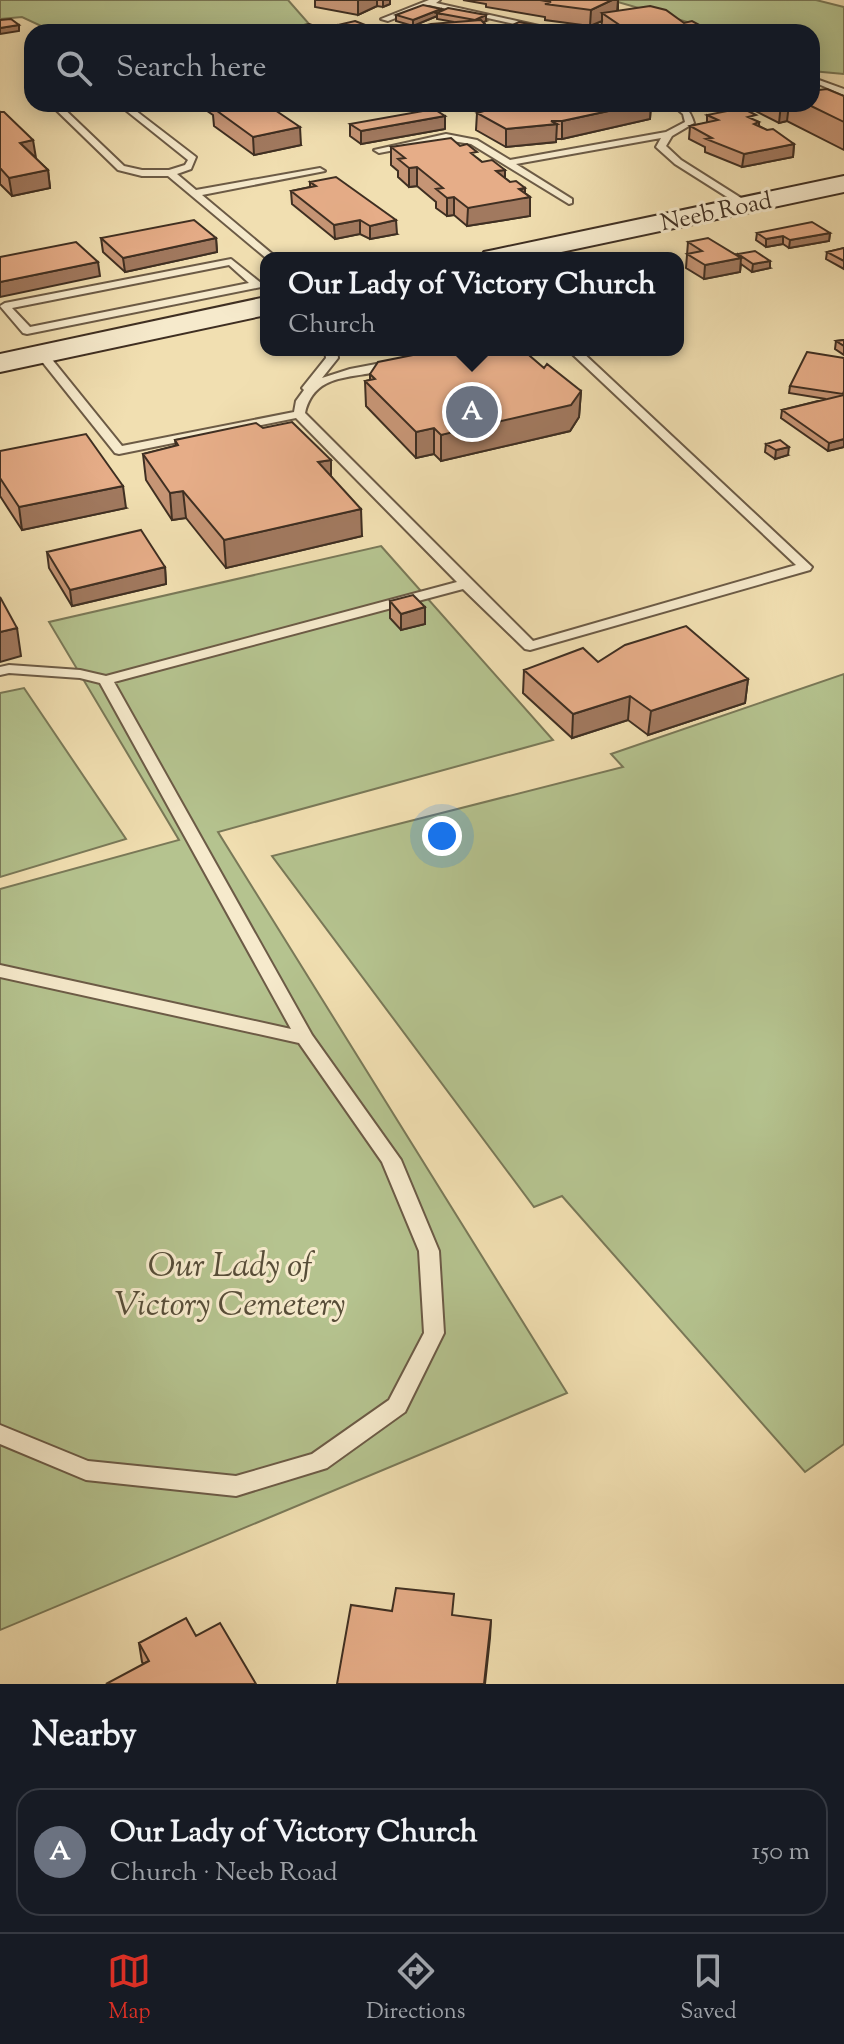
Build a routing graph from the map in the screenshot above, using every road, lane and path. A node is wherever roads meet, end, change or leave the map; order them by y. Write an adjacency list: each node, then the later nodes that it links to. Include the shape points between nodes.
1 (432, 2): 2 (lane); 3 (lane)
2 (385, 19)
3 (527, 24)
4 (820, 81): 5 (lane)
5 (844, 92)
6 (62, 112): 13 (lane, via 121,168)
7 (132, 112): 13 (lane, via 193,159 188,167)
8 (686, 112): 9 (lane, via 690,123)
9 (668, 134): 11 (lane); 17 (lane, via 661,147)
10 (379, 150): 11 (lane, via 446,137 474,142)
11 (509, 163): 16 (lane)
12 (320, 171): 15 (lane)
13 (170, 173): 15 (lane)
14 (844, 184): 17 (street, Neeb Road)
15 (195, 193): 18 (lane)
16 (569, 201)
17 (746, 205): 19 (street, Neeb Road)
18 (265, 252)
19 (523, 252)
20 (220, 304): 21 (street); 22 (street); 22 (lane, via 257,285 231,262 5,306 27,331)
21 (260, 306)
22 (101, 329): 23 (street)
23 (42, 354): 26 (street); 29 (lane, via 119,450)
24 (332, 356): 28 (lane)
25 (580, 356): 30 (lane, via 805,567 530,646)
26 (0, 363)
27 (399, 363): 28 (lane)
28 (307, 389): 29 (lane)
29 (299, 414): 30 (lane)
30 (466, 584): 32 (lane)
31 (0, 671): 32 (lane)
32 (106, 680): 34 (lane)
33 (0, 971): 34 (lane)
34 (305, 1038): 35 (lane, via 391,1160 429,1251 434,1333 397,1406 319,1461 236,1486 86,1470)
35 (0, 1434)

